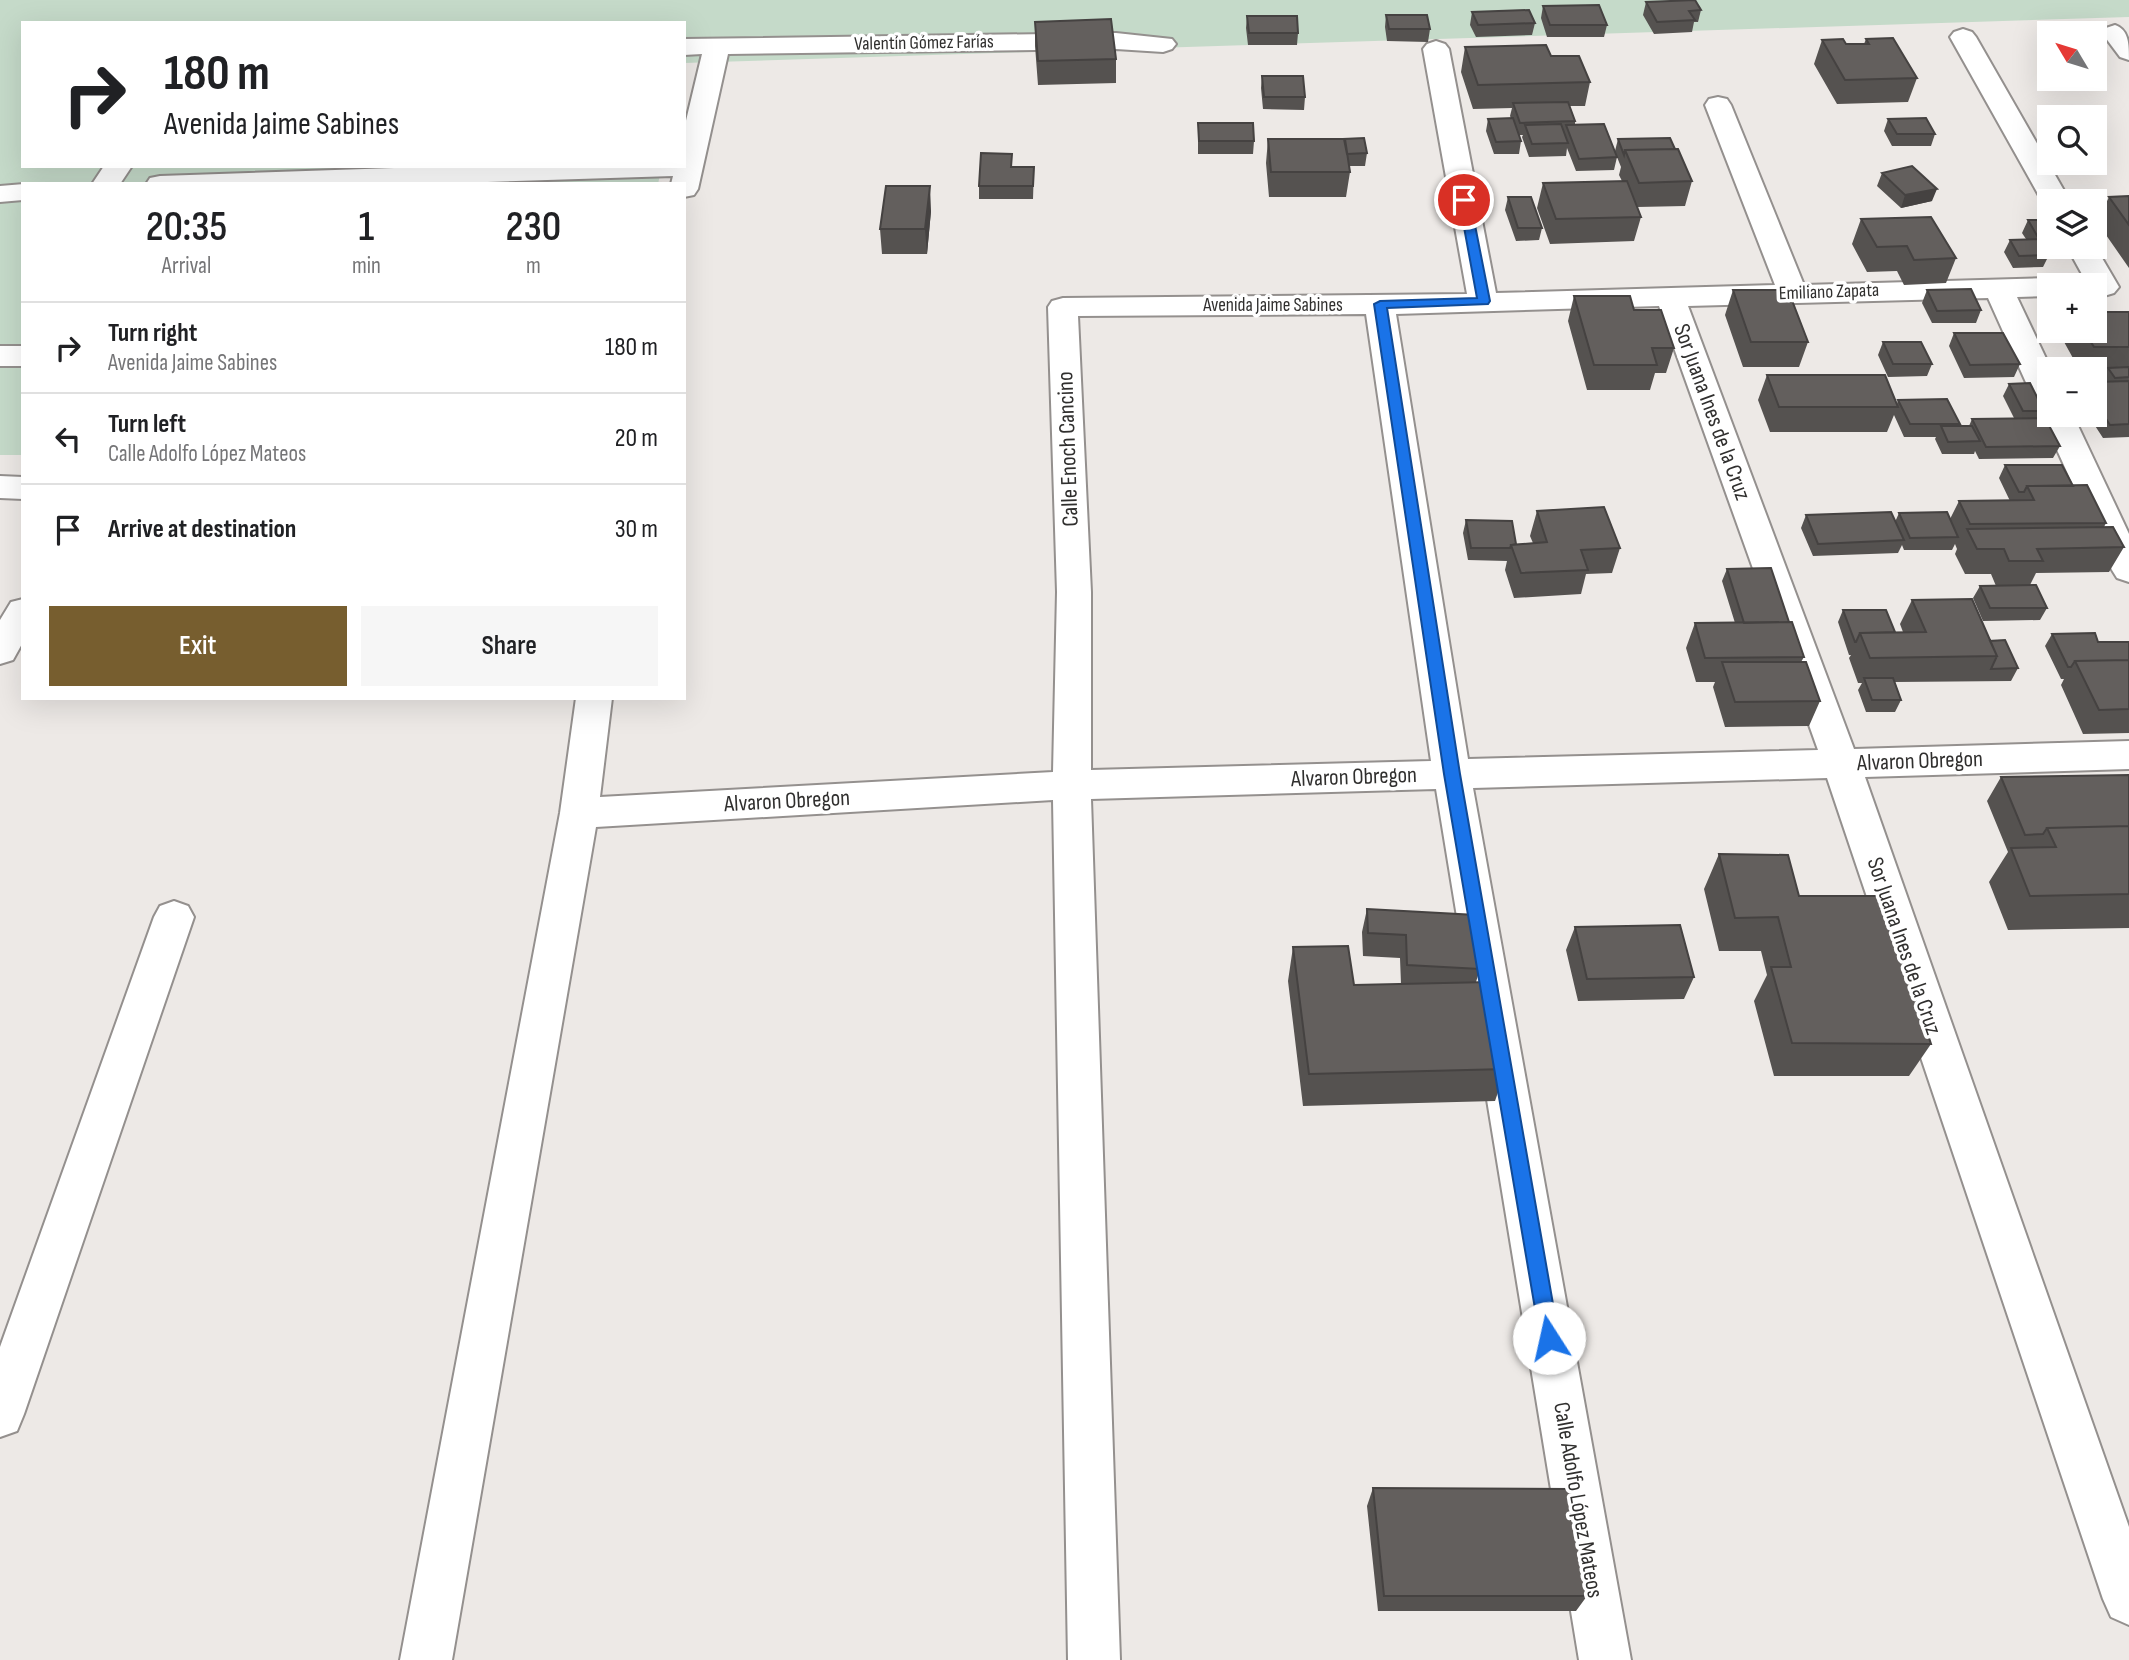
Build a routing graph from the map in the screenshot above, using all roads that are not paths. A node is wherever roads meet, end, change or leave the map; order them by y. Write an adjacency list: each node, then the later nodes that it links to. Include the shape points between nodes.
1 (1963, 37): 10 (street)
2 (1163, 44): 3 (street, Valentín Gómez Farías)
3 (717, 46): 4 (street, Valentín Gómez Farías); 8 (street)
4 (686, 47)
5 (1436, 49): 19 (street)
6 (1718, 105): 17 (street)
7 (401, 170): 8 (street); 9 (street)
8 (687, 178)
9 (194, 182)
10 (2049, 189)
11 (21, 192): 12 (street)
12 (0, 194)
13 (2089, 259): 14 (street)
14 (2109, 287)
15 (1998, 288): 16 (street, Emiliano Zapata); 17 (street, Emiliano Zapata); 24 (street)
16 (2037, 288)
17 (1793, 293): 18 (street, Emiliano Zapata)
18 (1670, 296): 19 (street, Emiliano Zapata); 33 (street, Sor Juana Ines de la Cruz)
19 (1483, 301): 20 (street, Avenida Jaime Sabines)
20 (1380, 304): 21 (street, Avenida Jaime Sabines); 34 (street, Calle Adolfo López Mateos)
21 (1063, 307): 35 (street, Calle Enoch Cancino, via 1074,592)
22 (0, 356): 23 (street)
23 (21, 356)
24 (2037, 372)
25 (2063, 427): 28 (street)
26 (0, 487): 27 (street)
27 (21, 488)
28 (2129, 570)
29 (21, 614): 30 (street)
30 (0, 651)
31 (594, 700): 36 (street)
32 (2129, 755): 33 (street, Alvaron Obregon)
33 (1841, 763): 34 (street, Alvaron Obregon); 39 (street, Sor Juana Ines de la Cruz)
34 (1452, 774): 35 (street, Alvaron Obregon); 42 (street, Calle Adolfo López Mateos)
35 (1072, 785): 36 (street, Alvaron Obregon); 41 (street, Calle Enoch Cancino)
36 (579, 813): 40 (street)
37 (174, 917): 38 (street)
38 (0, 1414)
39 (2129, 1599)
40 (426, 1660)
41 (1094, 1660)
42 (1605, 1660)

